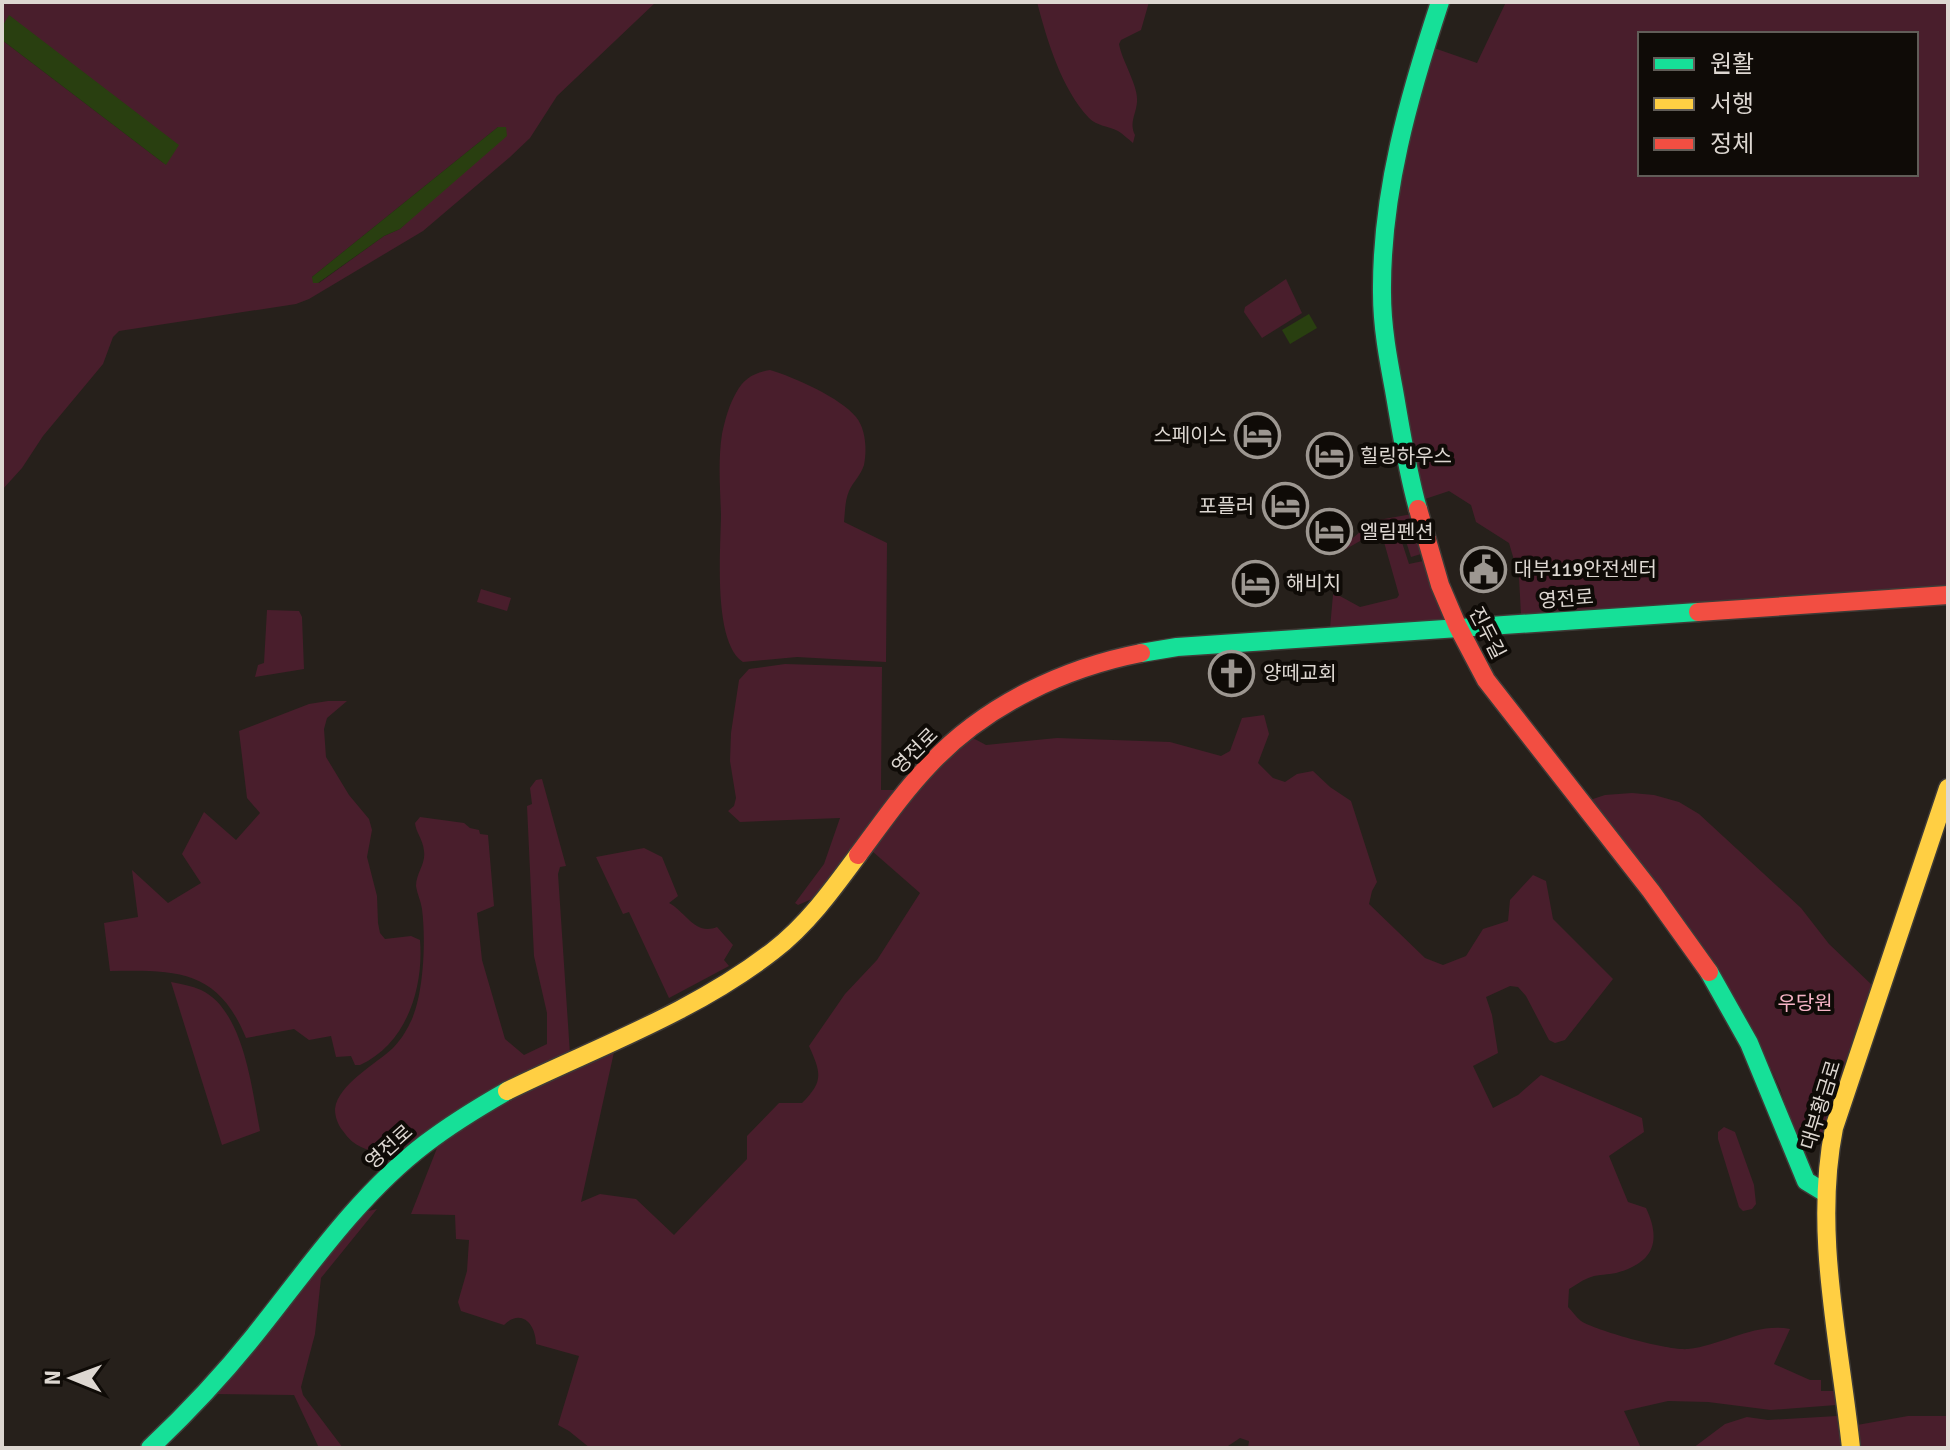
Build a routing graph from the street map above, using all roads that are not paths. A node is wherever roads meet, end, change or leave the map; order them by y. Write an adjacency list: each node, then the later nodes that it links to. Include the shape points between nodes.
1 (1440, 2): 3 (street, 진두길, via 1395,166 1385,227 1381,309 1416,506)
2 (1948, 595): 3 (street, 영전로)
3 (1458, 628): 5 (street, 진두길, via 1503,705 1656,897 1707,970 1759,1063 1806,1181); 6 (street, 영전로, via 1151,650 1067,673 1012,700 923,770 828,898 753,967 682,1011 486,1102 423,1145 376,1188 185,1415)
4 (1948, 788): 5 (street, 대부황금로, via 1834,1128)
5 (1824, 1192): 7 (street, 대부황금로)
6 (150, 1448)
7 (1851, 1448)

